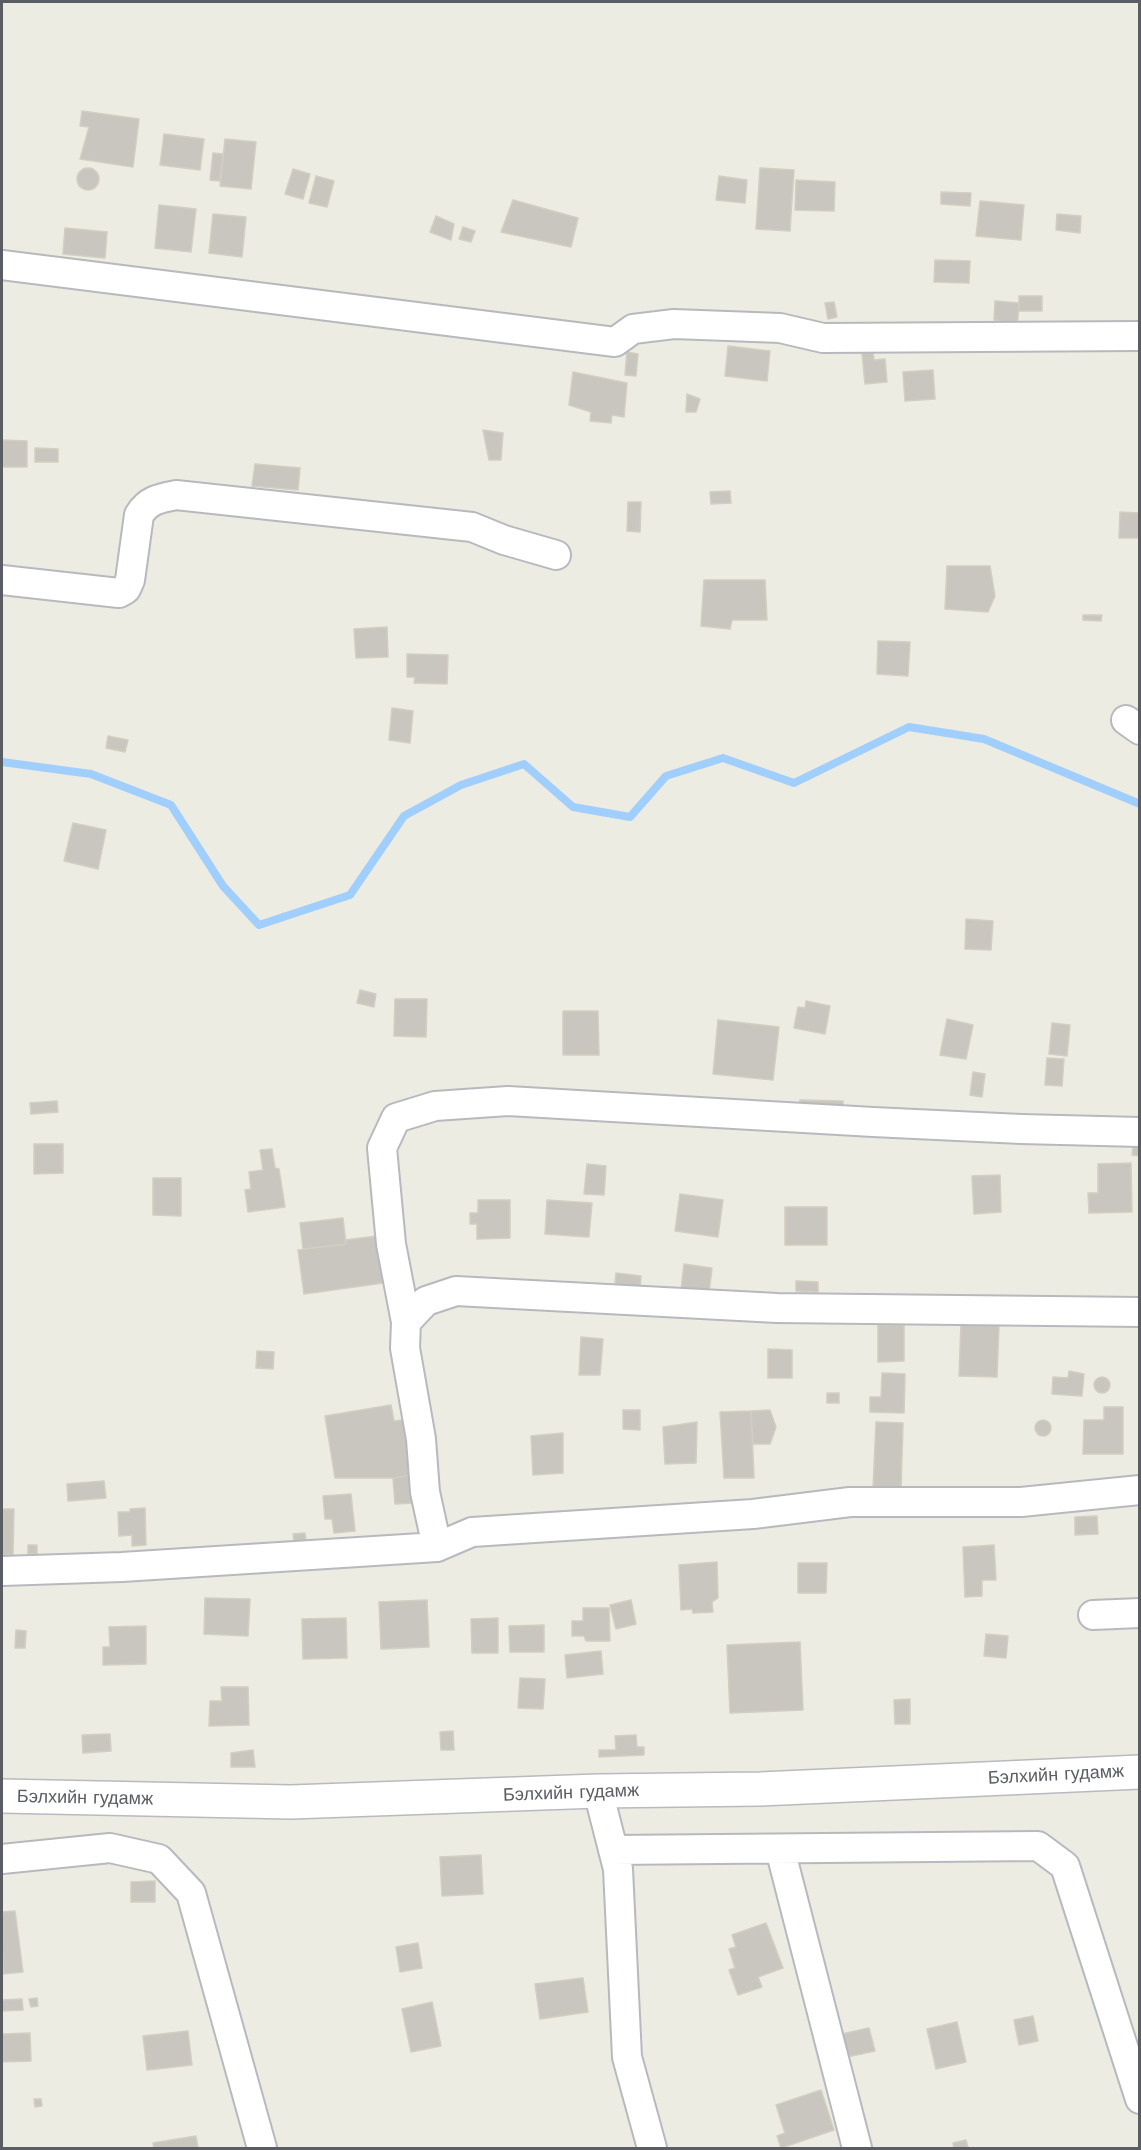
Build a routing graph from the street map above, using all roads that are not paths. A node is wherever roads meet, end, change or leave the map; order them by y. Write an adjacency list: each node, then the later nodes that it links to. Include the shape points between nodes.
1 (2, 265): 2 (street, via 615,342 633,329 674,324 780,328 823,338)
2 (1140, 336)
3 (556, 555): 4 (street, via 472,527 176,495 150,502 139,515 130,580 119,593)
4 (2, 580)
5 (1140, 1132): 7 (street, via 884,1123 508,1101 435,1106 396,1118 382,1148 391,1244)
6 (1140, 1312): 7 (street, via 777,1308 456,1291 426,1300)
7 (406, 1322): 9 (street, via 405,1348 421,1439 424,1492)
8 (1140, 1490): 9 (street, via 1022,1502 850,1502 694,1518 472,1532)
9 (437, 1547): 10 (street)
10 (2, 1571)
11 (1140, 1613): 12 (street)
12 (1093, 1615)
13 (1140, 1772): 14 (main road, Бэлхийн гудамж, via 760,1789)
14 (598, 1791): 15 (main road, Бэлхийн гудамж, via 291,1802); 17 (street)
15 (2, 1796)
16 (780, 1849): 17 (street); 19 (street, via 1038,1846 1065,1866); 22 (street)
17 (613, 1850): 21 (street, via 618,1869 627,2057)
18 (2, 1859): 20 (street, via 110,1848 159,1859 191,1893)
19 (1140, 2099)
20 (262, 2148)
21 (652, 2148)
22 (857, 2148)

